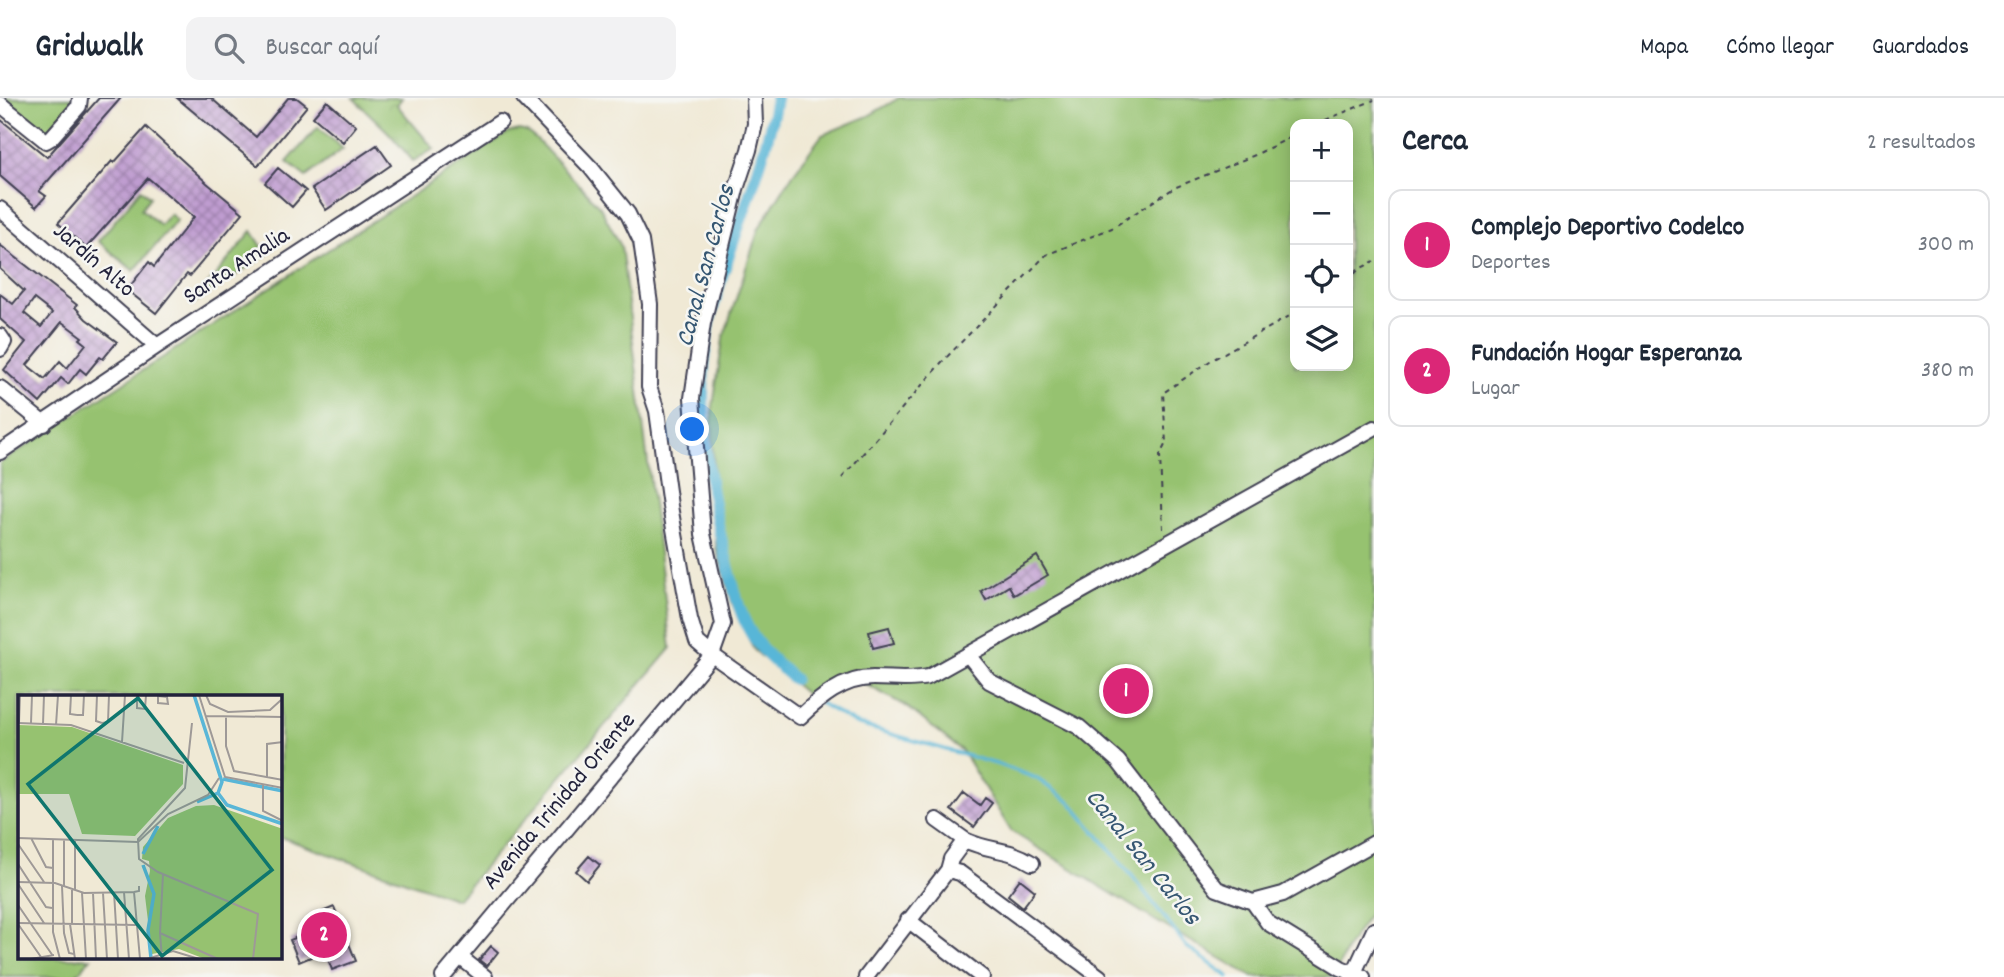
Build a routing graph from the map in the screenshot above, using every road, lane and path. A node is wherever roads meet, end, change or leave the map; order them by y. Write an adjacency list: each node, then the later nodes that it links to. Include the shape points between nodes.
1 (80, 98): 5 (street, via 79,106 46,141)
2 (524, 98): 22 (street, via 591,168 628,214 640,241 650,304 649,387 657,411 690,619 697,642)
3 (754, 98): 22 (street, via 750,150 703,323 692,398 702,534 723,624)
4 (1374, 100): 6 (path)
5 (0, 104)
6 (1324, 119)
7 (500, 122): 14 (street, Santa Amalia)
8 (1290, 138): 20 (path, via 1174,188 1112,228 1046,255 955,348)
9 (0, 209): 14 (street, Jardín Alto)
10 (1374, 261): 11 (path)
11 (1353, 276)
12 (1290, 316): 21 (path, via 1163,393)
13 (0, 336): 15 (street, via 4,342)
14 (157, 346): 17 (street, Santa Amalia)
15 (0, 349)
16 (0, 388): 17 (street)
17 (44, 424): 19 (street, Santa Amalia)
18 (1374, 428): 21 (street)
19 (0, 452)
20 (842, 478)
21 (1164, 546): 23 (street)
22 (712, 656): 23 (street, via 800,717 823,695 858,679 928,677); 32 (street, Avenida Trinidad Oriente)
23 (969, 656): 29 (street, via 989,681 1079,727 1118,761 1217,889)
24 (937, 820): 25 (street)
25 (965, 840): 27 (street, via 1009,851); 28 (street)
26 (1374, 843): 29 (street, via 1283,894)
27 (1032, 863)
28 (948, 870): 30 (street); 38 (street, via 960,873)
29 (1252, 902): 34 (street, via 1268,923)
30 (908, 920): 33 (street); 37 (street)
31 (1374, 930): 34 (street)
32 (460, 957): 35 (street, Avenida Trinidad Oriente); 36 (street)
33 (870, 975)
34 (1356, 975)
35 (443, 977)
36 (485, 977)
37 (982, 977)
38 (1100, 977)

